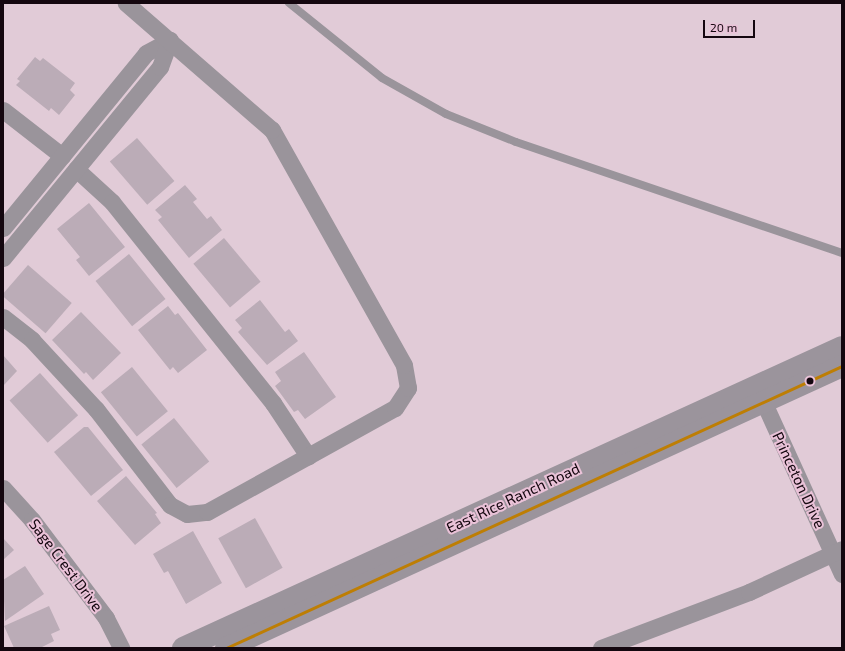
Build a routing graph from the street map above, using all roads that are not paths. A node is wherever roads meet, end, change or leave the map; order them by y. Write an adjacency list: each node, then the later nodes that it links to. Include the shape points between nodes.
1 (126, 3): 3 (street)
2 (289, 3): 8 (lane, via 382,78 446,114 516,142)
3 (170, 40): 5 (street, via 146,53); 6 (street, via 160,67); 14 (street, via 272,130 404,366 408,388 395,408)
4 (3, 110): 5 (street)
5 (62, 156): 7 (street)
6 (76, 169): 9 (street); 14 (street, via 112,202 273,403)
7 (3, 228)
8 (842, 253)
9 (3, 258)
10 (3, 317): 14 (street, via 32,340 96,408 170,505 187,514 207,512)
11 (842, 347): 13 (main road, East Rice Ranch Road)
12 (842, 366): 13 (main road, East Rice Ranch Road)
13 (760, 395): 16 (street, Princeton Drive); 19 (main road, East Rice Ranch Road); 20 (main road, East Rice Ranch Road)
14 (308, 456)
15 (3, 488): 18 (street, Sage Crest Drive, via 32,520 106,618)
16 (838, 552): 17 (street, Princeton Drive); 21 (street, via 749,592)
17 (842, 574)
18 (121, 648)
19 (183, 648)
20 (226, 648)
21 (601, 648)

